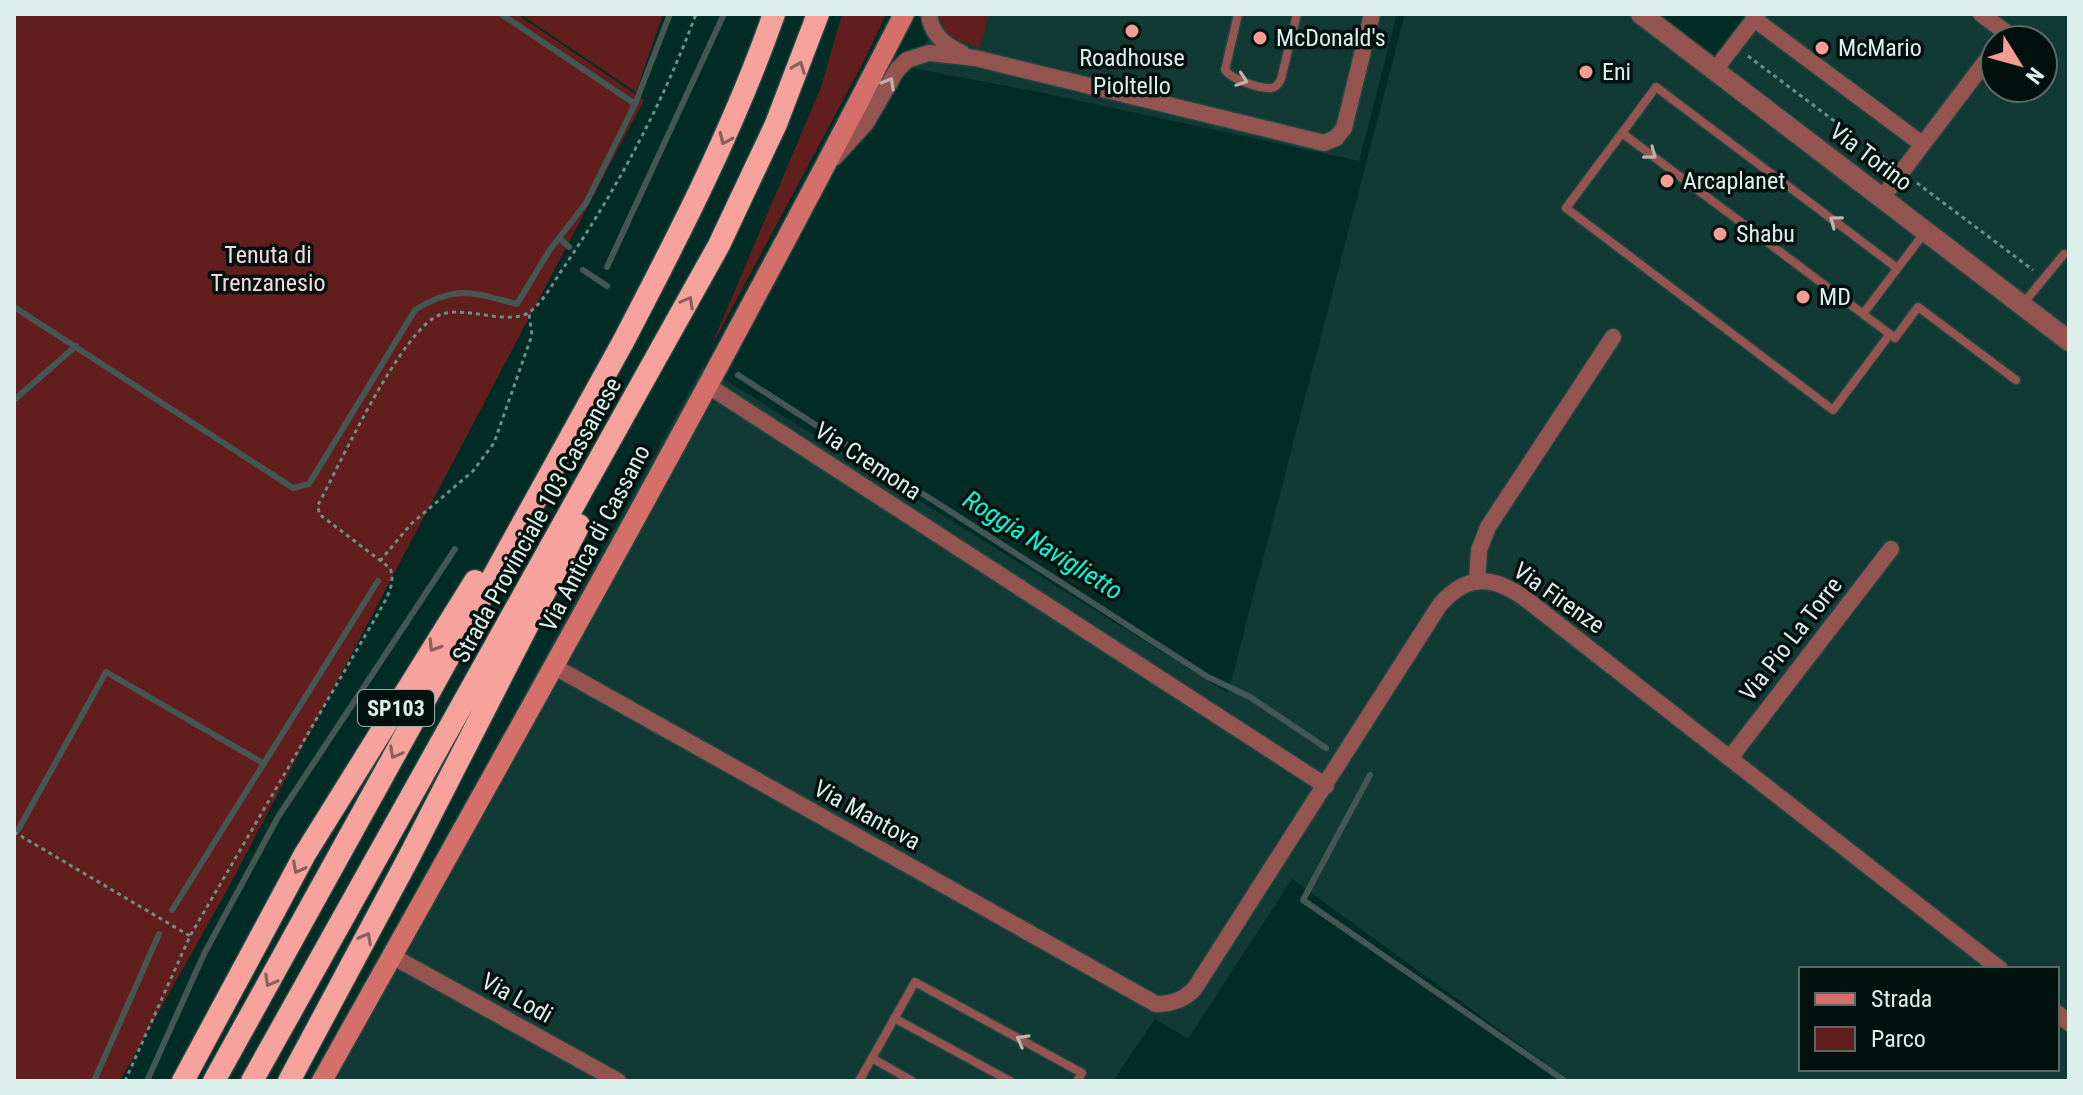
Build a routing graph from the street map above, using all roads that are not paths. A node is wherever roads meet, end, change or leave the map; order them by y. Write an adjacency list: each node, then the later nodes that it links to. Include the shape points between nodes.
1 (774, 14): 25 (highway, Strada Provinciale 103 Cassanese / SP103, one-way to 25, via 709,174)
2 (818, 14): 26 (highway, Strada Provinciale 103 Cassanese / SP103, one-way to 2, via 749,185)
3 (904, 14): 15 (main road, Via Antica di Cassano)
4 (929, 14): 10 (street, via 942,42)
5 (1238, 14): 6 (lane, one-way to 6, via 1225,70 1232,78 1269,88 1281,79)
6 (1297, 14)
7 (1372, 14): 10 (street, via 1344,128 1324,143)
8 (1641, 14): 11 (street, Via Torino)
9 (1756, 17): 11 (street); 14 (street)
10 (975, 58): 15 (street, one-way to 10, via 866,123 907,60 929,53)
11 (1715, 70): 16 (street, Via Torino)
12 (1979, 70): 14 (street)
13 (1622, 133): 19 (lane, one-way to 13, via 1656,87); 21 (lane, one-way to 21); 22 (lane, via 1566,208 1820,401 1833,410)
14 (1922, 144): 16 (street)
15 (825, 167): 28 (main road, Via Antica di Cassano)
16 (1882, 198): 17 (street, Via Torino)
17 (1926, 231): 19 (lane); 20 (street, Via Torino)
18 (2064, 254): 20 (lane)
19 (1897, 268): 21 (lane)
20 (2022, 305): 24 (street, Via Torino)
21 (1863, 314): 22 (lane)
22 (1890, 334): 27 (lane, via 1895,338 1918,307)
23 (1613, 337): 30 (street, via 1488,527 1479,550)
24 (2069, 341)
25 (623, 342): 39 (highway, SP103, one-way to 39, via 305,854); 40 (highway, Strada Provinciale 103 Cassanese / SP103, one-way to 40)
26 (650, 370): 41 (highway, Strada Provinciale 103 Cassanese / SP103); 42 (highway, SP103, one-way to 26, via 566,552)
27 (2016, 380)
28 (707, 385): 31 (main road, Via Antica di Cassano); 33 (street, Via Cremona)
29 (1891, 549): 32 (street, Via Pio La Torre)
30 (1477, 582): 32 (street, Via Firenze, via 1511,588); 33 (street, Via Firenze, via 1456,590 1439,606)
31 (555, 667): 34 (main road, Via Antica di Cassano); 36 (street, Via Mantova)
32 (1730, 758): 35 (street, Via Firenze)
33 (1326, 786): 36 (street, Via Firenze, via 1195,988 1177,1001)
34 (392, 956): 43 (main road, Via Antica di Cassano); 44 (street, Via Lodi)
35 (1997, 967)
36 (1156, 1004)
37 (894, 1018): 38 (lane); 47 (lane); 48 (lane, one-way to 37, via 1082,1073 915,982)
38 (872, 1058): 45 (lane); 46 (lane)
39 (183, 1081)
40 (214, 1081)
41 (252, 1081)
42 (289, 1081)
43 (322, 1081)
44 (618, 1081)
45 (859, 1081)
46 (912, 1081)
47 (1010, 1081)
48 (1077, 1081)

